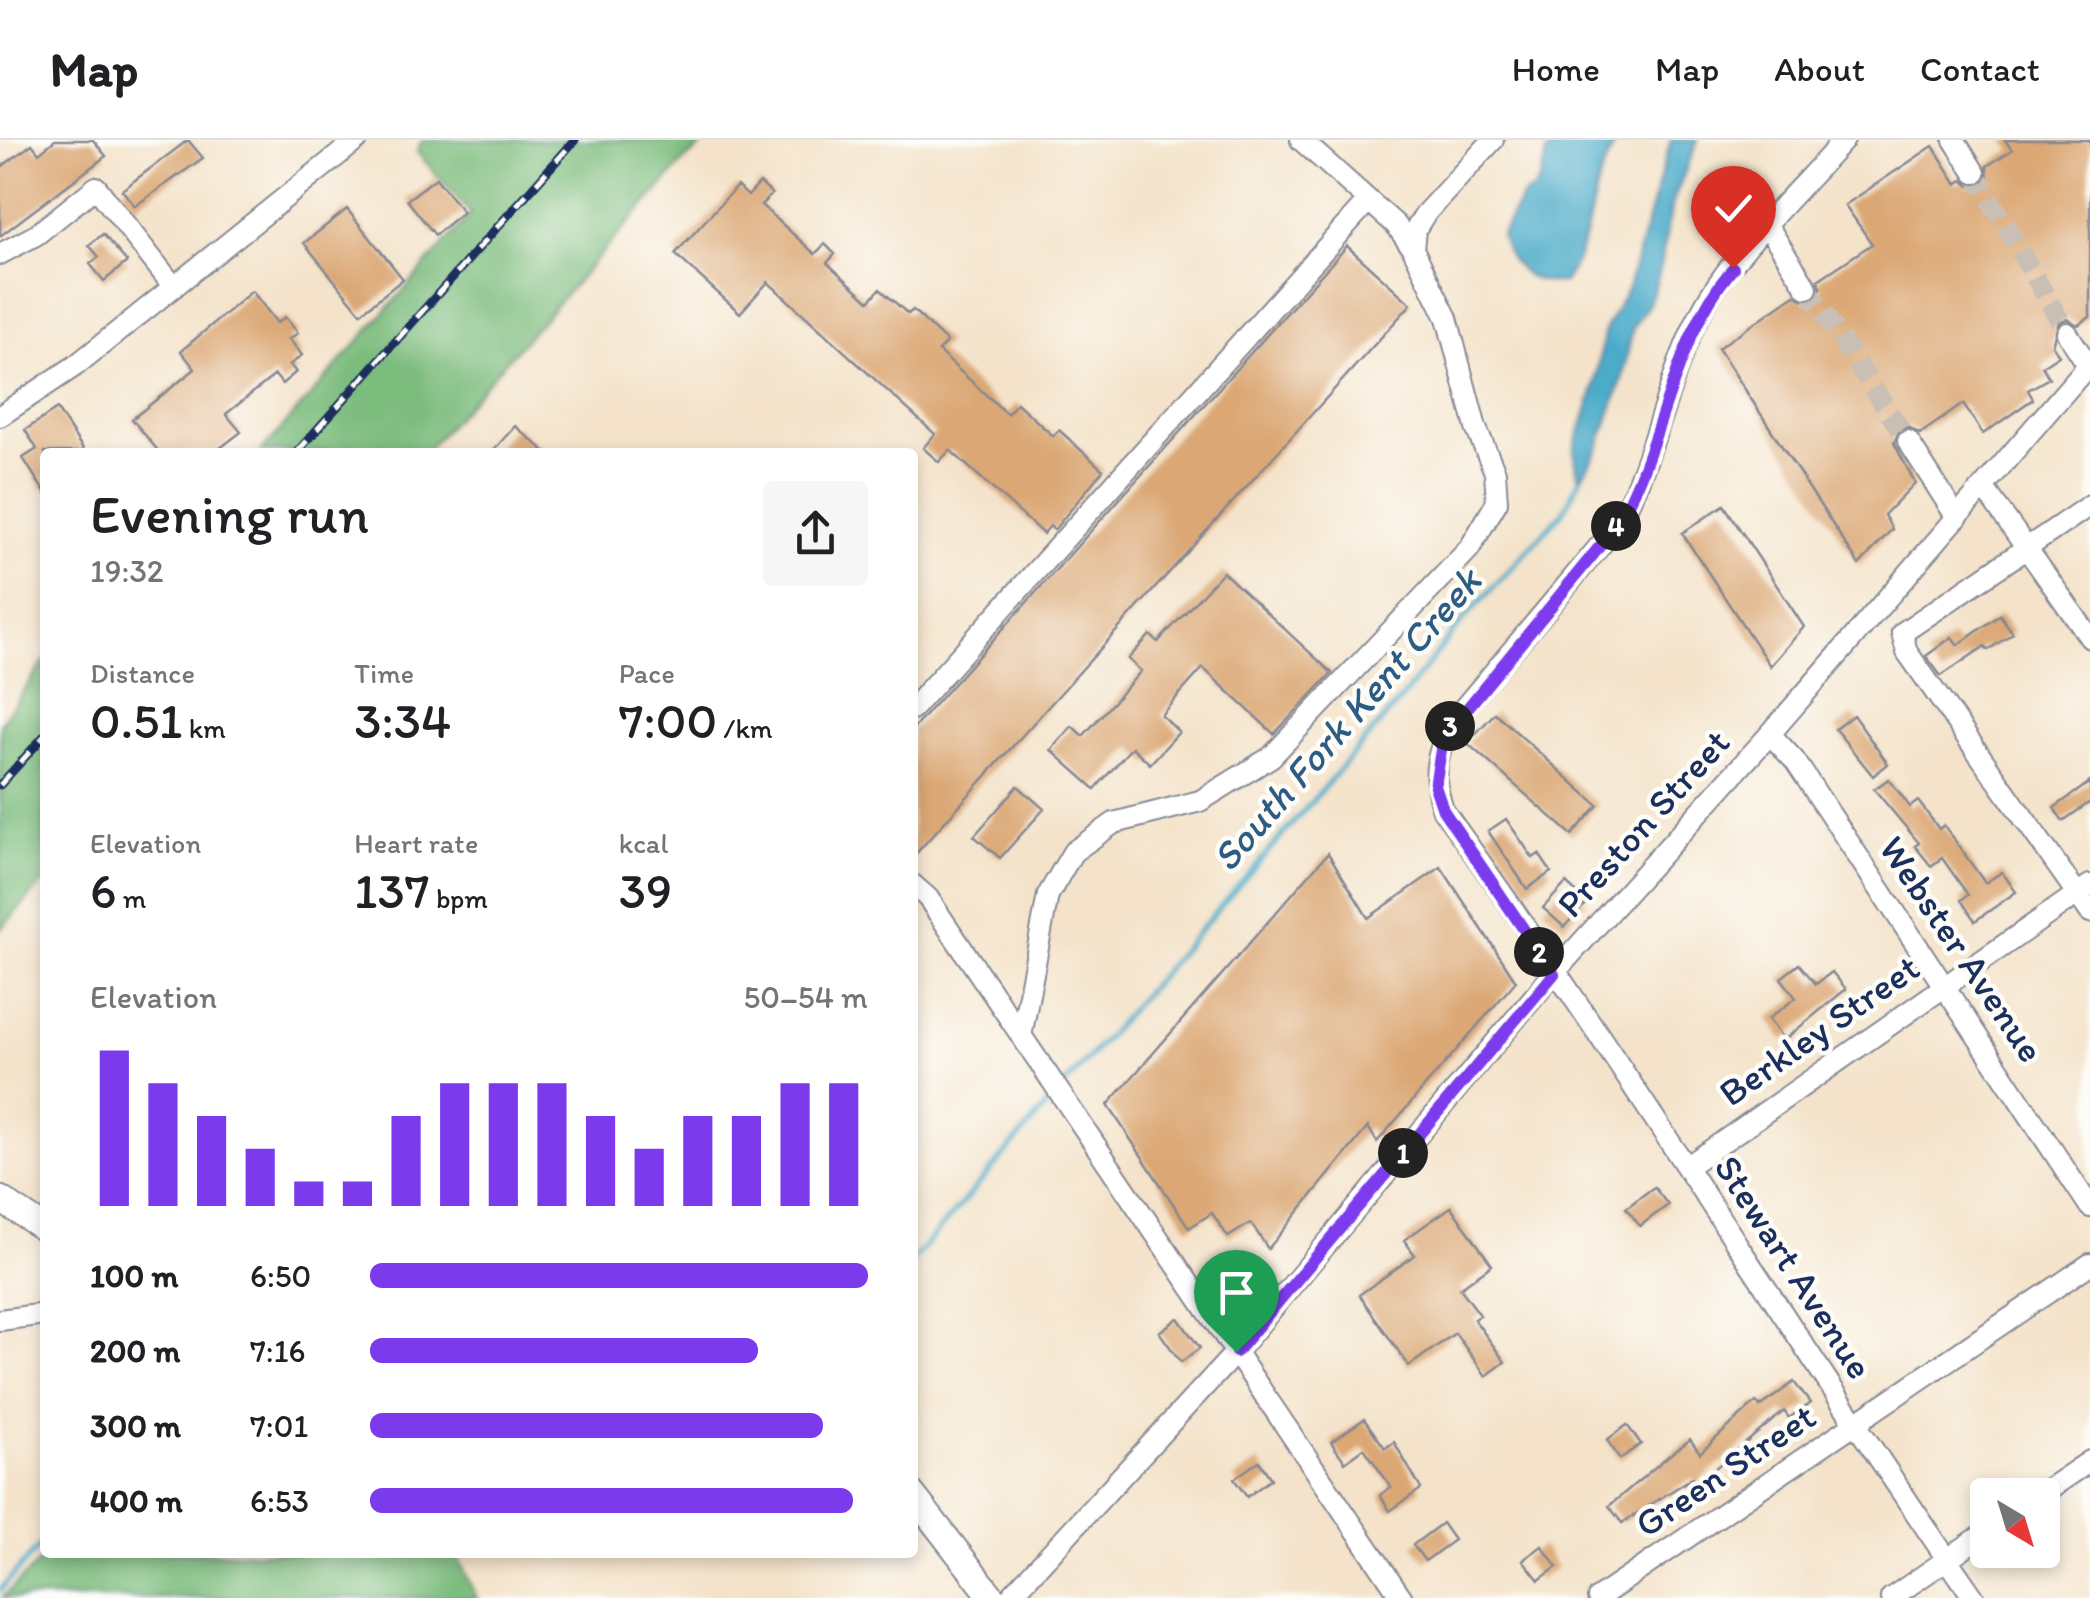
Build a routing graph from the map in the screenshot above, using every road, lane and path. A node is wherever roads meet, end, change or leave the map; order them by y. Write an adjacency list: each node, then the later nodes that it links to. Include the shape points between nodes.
1 (356, 140): 11 (street)
2 (1300, 140): 7 (street)
3 (1492, 140): 9 (street, via 1414,230)
4 (1844, 140): 8 (street, Stewart Avenue)
5 (1954, 140): 6 (street)
6 (1975, 173)
7 (1368, 201): 9 (street); 22 (street)
8 (1768, 227): 12 (street); 27 (street, Stewart Avenue, via 1711,294 1677,364 1652,454 1615,528 1458,714 1436,760 1443,810)
9 (1413, 249): 29 (street, via 1446,318 1476,428 1496,472 1490,518 1469,550 1270,757 1200,802 1114,823 1073,852 1048,895)
10 (0, 254): 11 (street, via 96,187)
11 (174, 287): 15 (street)
12 (1807, 288)
13 (2068, 333): 14 (street)
14 (2089, 364): 17 (street, Preston Street)
15 (0, 416)
16 (1908, 442): 19 (street)
17 (1984, 488): 19 (street, Preston Street); 20 (street)
18 (2090, 505): 20 (street)
19 (1958, 518): 23 (street, Preston Street)
20 (2028, 548): 21 (street); 25 (street, via 1902,633 1908,652)
21 (2090, 638)
22 (918, 703)
23 (1770, 734): 27 (street, Preston Street); 28 (street, Webster Avenue, via 1795,761)
24 (918, 889): 29 (street)
25 (2084, 889): 26 (street); 28 (street, Berkley Street)
26 (2090, 912)
27 (1554, 974): 30 (street, Stewart Avenue); 37 (street, Preston Street)
28 (1944, 984): 30 (street, Berkley Street); 32 (street, Webster Avenue)
29 (1022, 1031): 37 (street)
30 (1688, 1166): 38 (street, Stewart Avenue)
31 (0, 1199): 33 (main road)
32 (2090, 1207)
33 (40, 1226)
34 (2090, 1264): 38 (street, Green Street)
35 (40, 1315): 36 (street)
36 (0, 1320)
37 (1236, 1352): 45 (street, Preston Street); 46 (street)
38 (1854, 1425): 43 (street, Stewart Avenue); 47 (street, Green Street)
39 (2090, 1461): 40 (street)
40 (2060, 1481)
41 (918, 1502): 44 (main road)
42 (1970, 1543): 43 (street)
43 (1946, 1559): 48 (street); 49 (street, Stewart Avenue)
44 (993, 1598)
45 (1008, 1598)
46 (1402, 1598)
47 (1598, 1598)
48 (1891, 1598)
49 (1974, 1598)

